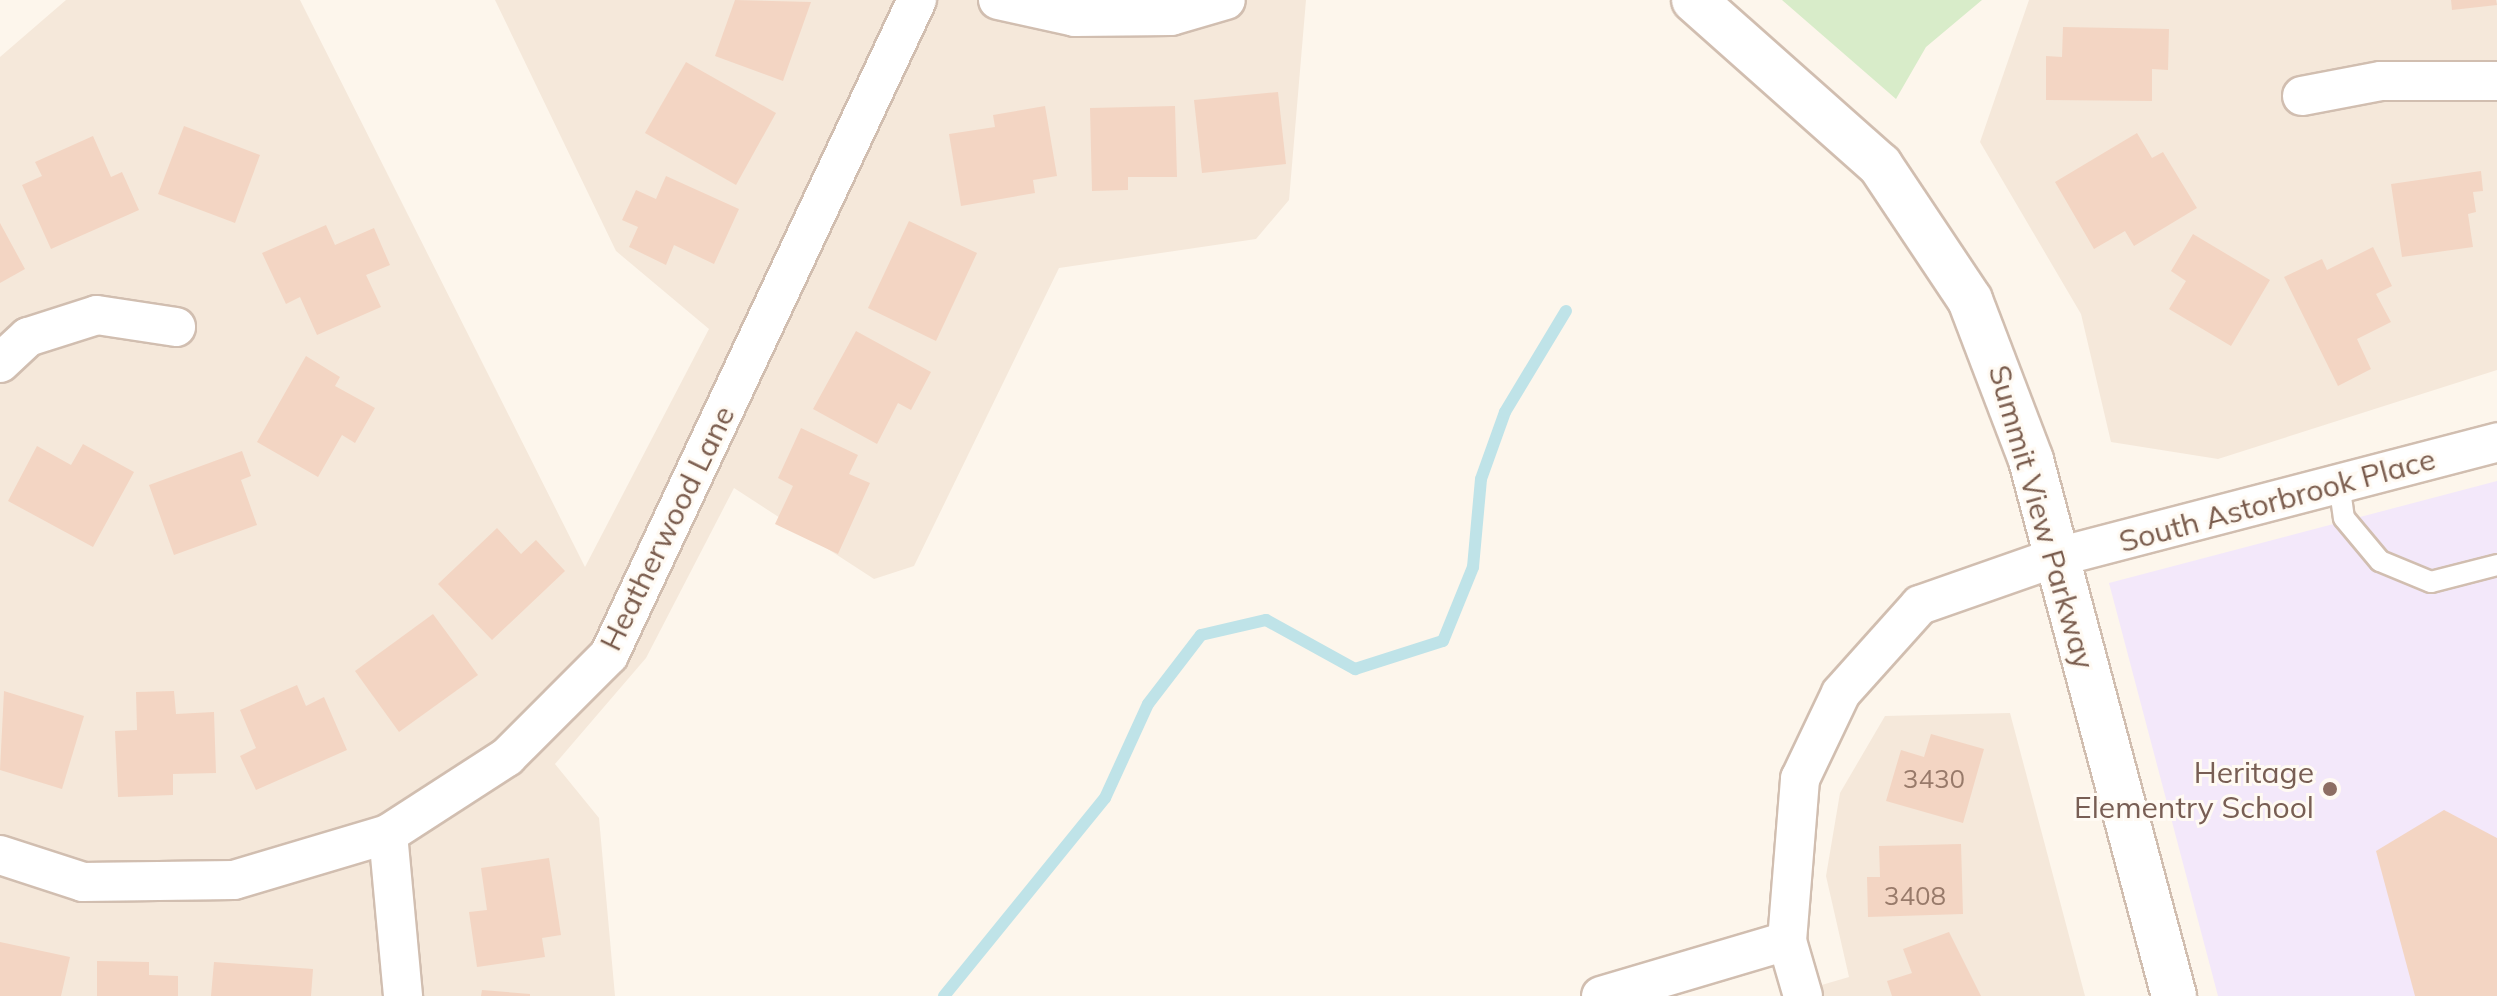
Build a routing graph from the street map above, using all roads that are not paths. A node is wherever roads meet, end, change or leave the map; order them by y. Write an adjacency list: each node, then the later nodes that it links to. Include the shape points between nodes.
1 (917, 0): 13 (street, Heatherwood Lane, via 609,655 507,757)
2 (998, 0): 3 (street, via 1088,17 1171,16)
3 (1226, 0)
4 (1694, 0): 11 (street, Summit View Parkway, via 1870,155 1930,229 2003,373)
5 (2497, 81): 6 (street, via 2381,81)
6 (2302, 96)
7 (176, 327): 8 (street, via 97,315 28,337)
8 (0, 363)
9 (2497, 442): 10 (street, South Astorbrook Place)
10 (2339, 483): 11 (street, South Astorbrook Place); 12 (lane, via 2344,518 2380,561 2431,582)
11 (2057, 557): 15 (street, South Astorbrook Place, via 1920,605 1841,693 1800,779); 19 (street, Summit View Parkway)
12 (2497, 565)
13 (388, 834): 14 (street, Heatherwood Lane, via 234,880 83,882); 16 (street)
14 (0, 855)
15 (1787, 941): 17 (street); 18 (street)
16 (403, 996)
17 (1601, 996)
18 (1803, 996)
19 (2174, 996)

